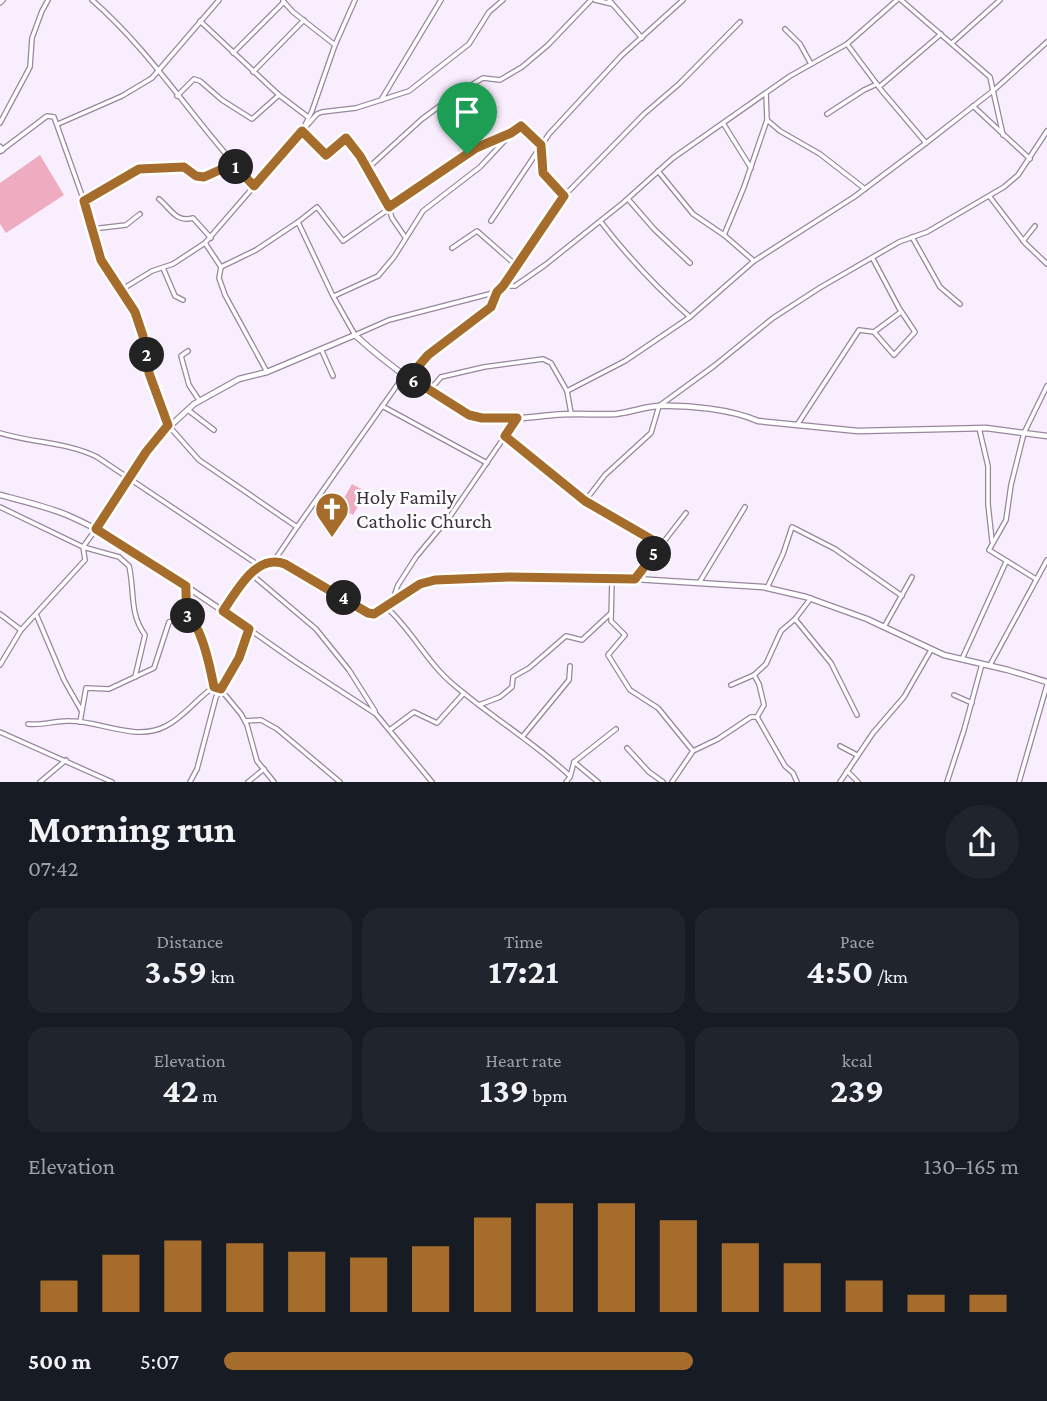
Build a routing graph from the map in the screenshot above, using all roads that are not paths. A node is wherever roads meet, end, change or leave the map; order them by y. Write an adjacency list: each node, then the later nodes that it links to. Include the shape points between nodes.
1 (48, 0): 38 (street, via 32,38 30,67)
2 (92, 0): 26 (street)
3 (219, 0): 15 (street)
4 (355, 0): 23 (street)
5 (441, 0): 33 (street)
6 (503, 0): 33 (street, via 489,12 469,44 446,64 410,91)
7 (593, 0): 13 (street); 51 (street, via 522,67 500,80 483,78 456,94)
8 (609, 0): 13 (street)
9 (683, 0): 19 (street)
10 (899, 0): 18 (street); 22 (street)
11 (1000, 0): 20 (street)
12 (283, 1): 14 (street); 24 (street)
13 (614, 5): 19 (street)
14 (304, 20): 23 (street); 27 (street)
15 (200, 22): 24 (street); 26 (street)
16 (740, 22): 55 (street)
17 (785, 29): 25 (street)
18 (941, 34): 20 (street); 28 (street)
19 (642, 38): 46 (street)
20 (952, 43): 29 (street, via 990,77)
21 (1047, 43): 29 (street)
22 (847, 44): 25 (street); 28 (street)
23 (335, 45): 36 (street)
24 (233, 53): 27 (street)
25 (811, 64): 30 (street)
26 (158, 72): 32 (street); 40 (street, via 135,89)
27 (253, 72): 31 (street)
28 (878, 86): 35 (street, via 863,90); 45 (street)
29 (994, 90): 34 (street); 44 (street)
30 (766, 93): 37 (street); 39 (street)
31 (279, 95): 32 (street, via 252,119 194,79); 36 (street)
32 (177, 96): 49 (street)
33 (380, 102): 41 (street, via 322,112)
34 (974, 106): 44 (street); 45 (street)
35 (827, 114)
36 (308, 117): 41 (street)
37 (767, 120): 50 (street); 54 (street)
38 (0, 123)
39 (723, 123): 50 (street); 52 (street)
40 (58, 124): 47 (street, via 49,115); 59 (street)
41 (302, 131): 51 (street, via 326,155 346,138); 53 (street)
42 (1047, 131): 48 (street)
43 (511, 133): 46 (street, via 521,126); 60 (street, via 476,148); 68 (street, via 480,167 427,205)
44 (1003, 135): 48 (street)
45 (926, 143): 54 (street)
46 (541, 145): 55 (street, via 543,173); 62 (street)
47 (1, 150)
48 (1030, 159): 56 (street)
49 (233, 164): 53 (street); 59 (street, via 204,177 184,167 139,169)
50 (751, 168): 67 (street)
51 (368, 169): 60 (street)
52 (658, 172): 58 (street); 67 (street, via 693,214)
53 (254, 186): 70 (street)
54 (865, 189): 75 (street)
55 (564, 196): 78 (street)
56 (990, 197): 69 (street); 71 (street)
57 (159, 199): 70 (street, via 176,217 194,218)
58 (628, 199): 64 (street); 76 (street)
59 (84, 201): 66 (street)
60 (389, 207): 63 (street, via 343,241 317,207); 68 (street)
61 (140, 214): 66 (street, via 126,225)
62 (491, 221)
63 (298, 222): 79 (street); 84 (street)
64 (601, 222): 81 (street, via 515,286); 88 (street, via 660,291)
65 (1035, 226): 71 (street)
66 (92, 229): 82 (street, via 101,260)
67 (724, 235): 75 (street)
68 (405, 237): 84 (street, via 378,275)
69 (912, 237): 74 (street); 86 (street, via 940,286)
70 (211, 238): 72 (street)
71 (1023, 241): 77 (street)
72 (205, 243): 79 (street); 80 (street)
73 (452, 248): 78 (street, via 477,231)
74 (873, 259): 87 (street); 101 (street, via 773,318)
75 (754, 261): 88 (street)
76 (691, 263)
77 (1047, 264)
78 (517, 266): 81 (street)
79 (221, 267): 93 (street, via 219,278 225,295)
80 (163, 268): 82 (street); 85 (street, via 175,296)
81 (503, 286): 83 (street)
82 (121, 290): 105 (street, via 135,312 149,373)
83 (497, 292): 90 (street, via 389,320); 95 (street, via 491,307)
84 (333, 296): 90 (street)
85 (183, 300)
86 (960, 304)
87 (901, 312): 89 (street); 89 (street, via 915,332 894,355)
88 (690, 317): 98 (street, via 625,361)
89 (874, 332): 106 (street, via 859,330 853,337)
90 (355, 335): 92 (street); 95 (street)
91 (188, 351): 99 (street, via 181,356)
92 (322, 351): 93 (street); 94 (street)
93 (267, 372): 99 (street, via 239,379)
94 (333, 376)
95 (407, 376): 97 (street); 100 (street)
96 (1047, 386): 110 (street)
97 (429, 391): 98 (street, via 441,377 542,359 551,363); 104 (street, via 476,417)
98 (567, 391): 103 (street)
99 (199, 400): 102 (street)
100 (382, 406): 113 (street); 120 (street)
101 (659, 406): 103 (street, via 616,414); 106 (street, via 719,410); 116 (street, via 651,433 605,475)
102 (187, 409): 105 (street); 108 (street)
103 (571, 413): 104 (street)
104 (517, 418): 111 (street)
105 (168, 425): 114 (street); 120 (street, via 199,460)
106 (797, 425): 107 (street, via 858,431)
107 (979, 428): 110 (street); 122 (street, via 988,466)
108 (214, 430)
109 (0, 433): 114 (street, via 90,453)
110 (1024, 433): 112 (street); 122 (street, via 1006,520)
111 (505, 436): 113 (street); 116 (street)
112 (1047, 436)
113 (487, 463): 139 (street, via 398,585)
114 (129, 477): 121 (street); 128 (street)
115 (0, 495): 121 (street, via 44,506)
116 (585, 501): 123 (street)
117 (0, 507): 124 (street)
118 (745, 507): 134 (street)
119 (686, 513): 123 (street)
120 (298, 527): 126 (street)
121 (96, 529): 124 (street); 135 (street)
122 (992, 542): 127 (street, via 989,550)
123 (661, 545): 132 (street)
124 (83, 547): 144 (street, via 85,560); 157 (street, via 119,557 129,566 136,622 145,635)
125 (1047, 560): 133 (street)
126 (274, 561): 128 (street); 140 (street, via 368,613)
127 (1006, 562): 133 (street); 151 (street)
128 (260, 566): 129 (street)
129 (251, 574): 141 (street); 167 (street, via 316,629)
130 (912, 578): 137 (street)
131 (612, 579): 132 (street); 139 (street, via 435,580); 142 (street)
132 (635, 579): 134 (street)
133 (1036, 579): 154 (street)
134 (698, 583): 136 (street)
135 (186, 586): 141 (street); 145 (street)
136 (767, 588): 137 (street, via 792,527 835,549); 138 (street)
137 (902, 596): 147 (street)
138 (811, 598): 146 (street); 147 (street)
139 (396, 599): 140 (street)
140 (386, 607): 162 (street)
141 (223, 611): 148 (street)
142 (611, 613): 165 (street, via 582,640 566,636 513,677 512,687 503,695); 179 (street, via 611,621 625,635 608,655 630,690 658,708)
143 (0, 614): 149 (street)
144 (36, 614): 149 (street); 166 (street)
145 (188, 615): 157 (street, via 169,622 154,668); 160 (street, via 203,640)
146 (796, 619): 156 (street, via 781,631 766,663); 168 (street, via 831,663)
147 (884, 627): 150 (street)
148 (249, 629): 161 (street); 167 (street)
149 (21, 630): 153 (street)
150 (931, 650): 151 (street); 180 (street, via 904,697)
151 (962, 659): 152 (street)
152 (982, 664): 154 (street); 164 (street)
153 (0, 665)
154 (990, 665): 158 (street)
155 (570, 666): 176 (street, via 569,680)
156 (754, 675): 159 (street); 169 (street, via 764,705)
157 (135, 677): 166 (street, via 109,689 86,688)
158 (1047, 683): 203 (street)
159 (731, 685)
160 (214, 687): 161 (street); 171 (street, via 184,714 157,729 121,730)
161 (221, 689): 170 (street); 189 (street)
162 (464, 693): 165 (street); 173 (street, via 437,723 414,712)
163 (954, 695): 164 (street)
164 (972, 703): 202 (street)
165 (480, 705): 176 (street)
166 (82, 711): 171 (street)
167 (376, 713): 173 (street)
168 (857, 715)
169 (757, 717): 179 (street); 199 (street)
170 (245, 721): 183 (street, via 254,754); 192 (street, via 258,720 277,729)
171 (80, 722): 172 (street)
172 (28, 724)
173 (391, 729): 185 (street)
174 (617, 729): 182 (street)
175 (0, 732): 181 (street)
176 (523, 736): 186 (street)
177 (840, 746): 180 (street)
178 (627, 748): 197 (street)
179 (693, 751): 198 (street)
180 (857, 755): 184 (street)
181 (66, 760): 187 (street); 188 (street)
182 (574, 761): 186 (street); 196 (street)
183 (264, 769): 190 (street); 191 (street)
184 (847, 770): 200 (street); 201 (street)
185 (428, 776): 193 (street); 194 (street)
186 (570, 776): 195 (street)
187 (40, 782)
188 (112, 782)
189 (190, 782)
190 (248, 782)
191 (274, 782)
192 (340, 782)
193 (424, 782)
194 (432, 782)
195 (566, 782)
196 (598, 782)
197 (663, 782)
198 (673, 782)
199 (797, 782)
200 (840, 782)
201 (858, 782)
202 (947, 782)
203 (1019, 782)

